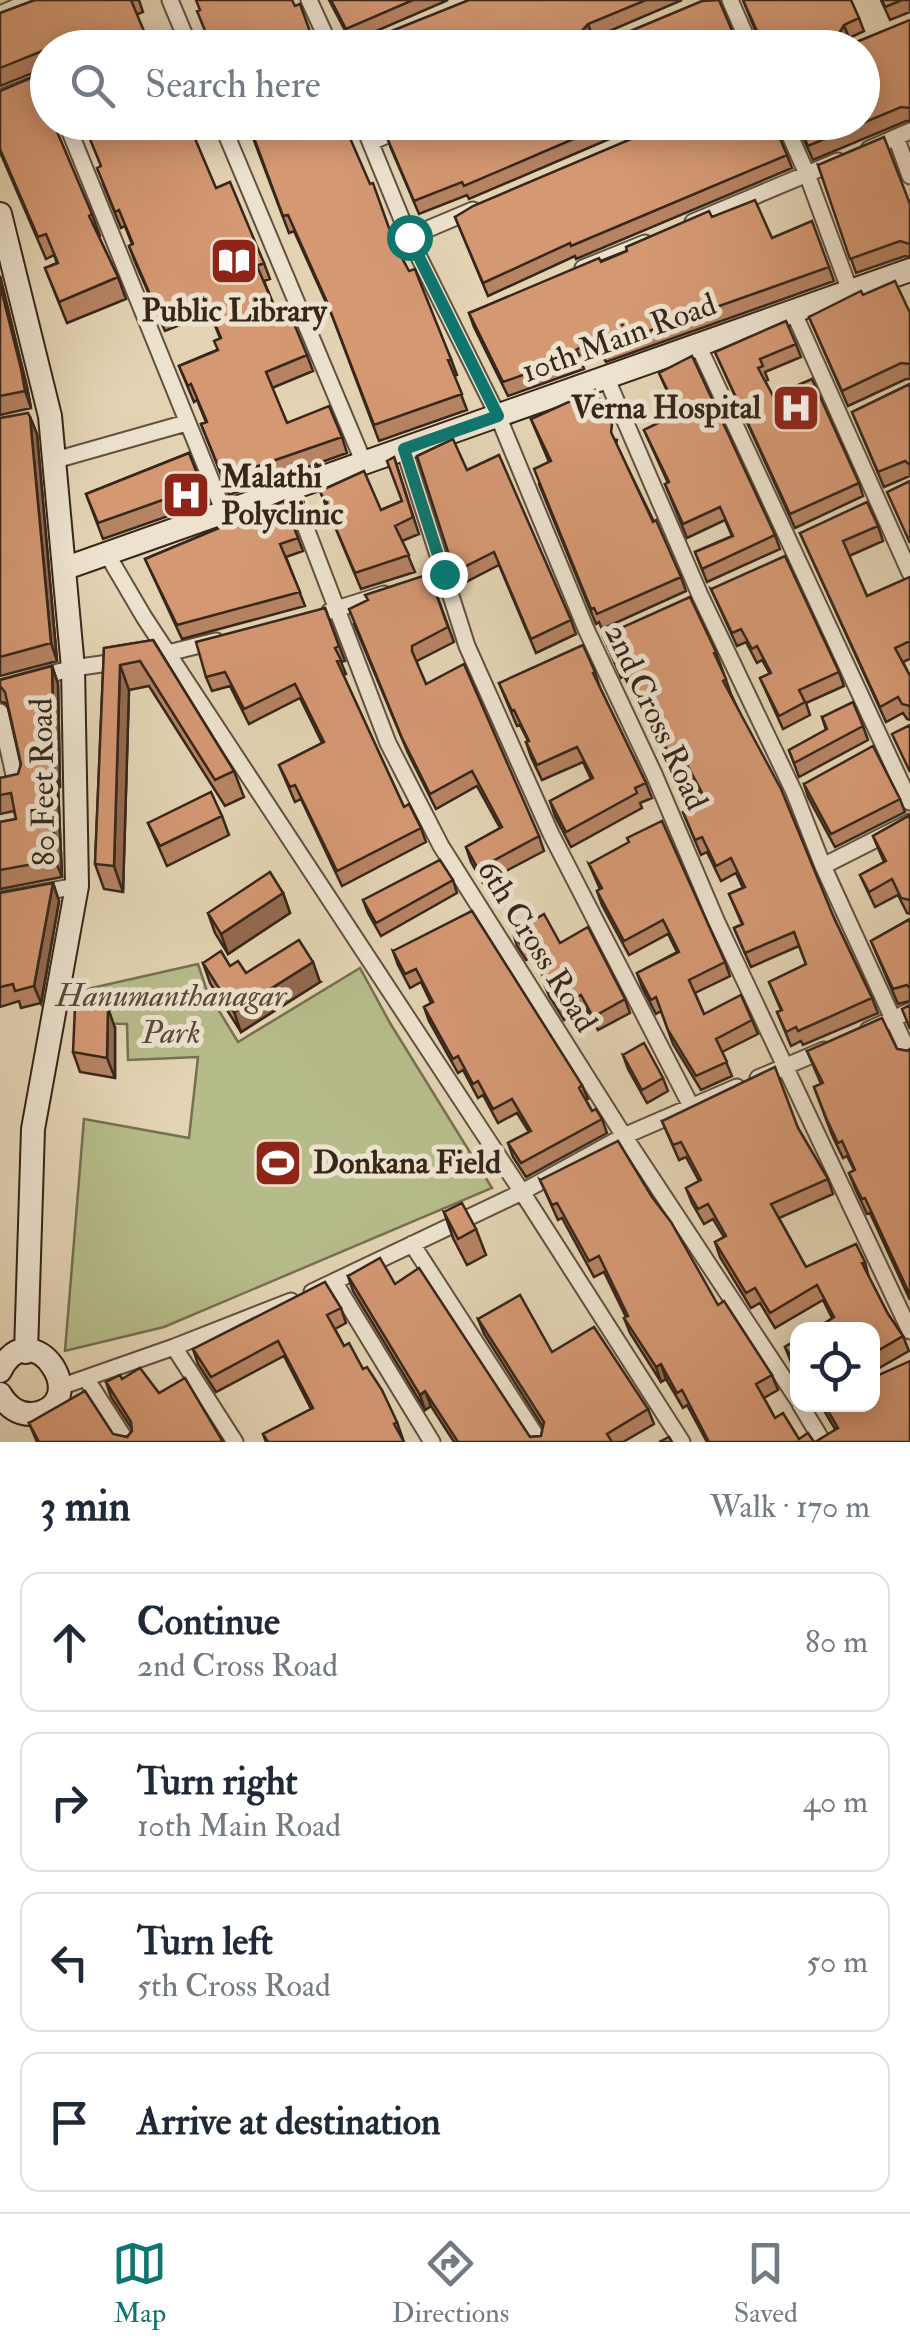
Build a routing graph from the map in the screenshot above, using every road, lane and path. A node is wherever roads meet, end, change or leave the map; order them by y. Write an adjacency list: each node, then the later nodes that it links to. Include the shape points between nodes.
1 (32, 0): 6 (street)
2 (170, 0): 7 (street)
3 (310, 0): 8 (street)
4 (728, 0): 5 (street); 9 (street)
5 (716, 1)
6 (0, 14)
7 (182, 30)
8 (322, 30)
9 (742, 30)
10 (30, 87): 11 (street)
11 (0, 98)
12 (903, 134): 18 (street); 19 (street)
13 (73, 140): 36 (street)
14 (229, 140): 39 (street)
15 (375, 140): 17 (street)
16 (792, 140): 18 (street)
17 (370, 142): 24 (street, 2nd Cross Road)
18 (807, 174): 22 (street); 27 (street)
19 (910, 176)
20 (481, 207): 24 (street)
21 (2, 222): 38 (main road, 80 Feet Road)
22 (682, 227)
23 (664, 234): 26 (street)
24 (409, 237): 30 (street, 2nd Cross Road)
25 (910, 270): 27 (main road, 10th Main Road)
26 (575, 272)
27 (850, 291): 28 (main road, 10th Main Road)
28 (793, 311): 31 (main road, 10th Main Road); 35 (street)
29 (468, 317): 30 (street)
30 (450, 324): 34 (street, 2nd Cross Road)
31 (698, 345): 32 (main road, 10th Main Road); 46 (street)
32 (606, 377): 34 (main road, 10th Main Road); 55 (street)
33 (858, 414): 35 (street)
34 (498, 416): 37 (main road, 10th Main Road); 61 (street, 2nd Cross Road)
35 (841, 422): 42 (street)
36 (186, 423): 38 (street); 44 (street)
37 (404, 449): 39 (main road, 10th Main Road); 51 (street)
38 (52, 461): 49 (main road, 80 Feet Road)
39 (364, 463): 40 (main road, 10th Main Road)
40 (290, 489): 44 (main road, 10th Main Road); 57 (street, 6th Cross Road)
41 (894, 494): 42 (street)
42 (877, 502): 43 (street); 50 (street)
43 (860, 510)
44 (224, 512): 47 (main road, 10th Main Road)
45 (808, 534): 46 (street)
46 (793, 548): 48 (street); 70 (street)
47 (106, 554): 49 (main road, 10th Main Road); 63 (street)
48 (780, 561)
49 (66, 568): 64 (main road, 80 Feet Road)
50 (910, 573)
51 (444, 574): 52 (street); 67 (street)
52 (426, 580)
53 (408, 586): 57 (street)
54 (716, 588): 55 (street)
55 (700, 595): 56 (street); 72 (street, via 802,788)
56 (682, 604)
57 (336, 609): 58 (street); 84 (street, 6th Cross Road, via 388,743 441,846)
58 (318, 614)
59 (612, 636): 61 (street)
60 (224, 639): 63 (street)
61 (594, 644): 62 (street); 82 (street, 2nd Cross Road)
62 (576, 652)
63 (168, 654): 64 (street); 85 (street)
64 (73, 668): 66 (street); 73 (main road, 80 Feet Road)
65 (506, 685): 67 (street)
66 (0, 688)
67 (488, 693): 83 (street, via 551,834)
68 (0, 712): 69 (street, via 16,784)
69 (0, 788)
70 (910, 802)
71 (910, 822): 72 (street)
72 (823, 866): 76 (street)
73 (77, 886): 74 (street); 90 (main road, 80 Feet Road, via 34,1129)
74 (0, 900)
75 (877, 943): 76 (street)
76 (861, 952): 78 (street)
77 (910, 1012): 78 (street)
78 (893, 1019): 79 (street); 81 (street)
79 (858, 1035)
80 (840, 1043): 82 (street)
81 (910, 1056)
82 (788, 1066): 83 (street); 88 (street, 2nd Cross Road)
83 (691, 1106): 84 (street)
84 (624, 1136): 85 (street); 94 (street, 6th Cross Road)
85 (522, 1192): 86 (street); 101 (street)
86 (412, 1244): 87 (street); 100 (street)
87 (335, 1283): 89 (street); 99 (street)
88 (910, 1330)
89 (174, 1347): 92 (street); 98 (street)
90 (26, 1352): 91 (main road, via 11,1356); 93 (main road, via 50,1359)
91 (0, 1371)
92 (87, 1380): 93 (street); 97 (street)
93 (60, 1387): 95 (main road, via 42,1411 22,1413)
94 (790, 1388)
95 (2, 1404)
96 (805, 1412): 102 (street, 6th Cross Road)
97 (127, 1442)
98 (235, 1442)
99 (432, 1442)
100 (540, 1442)
101 (682, 1442)
102 (823, 1442)

